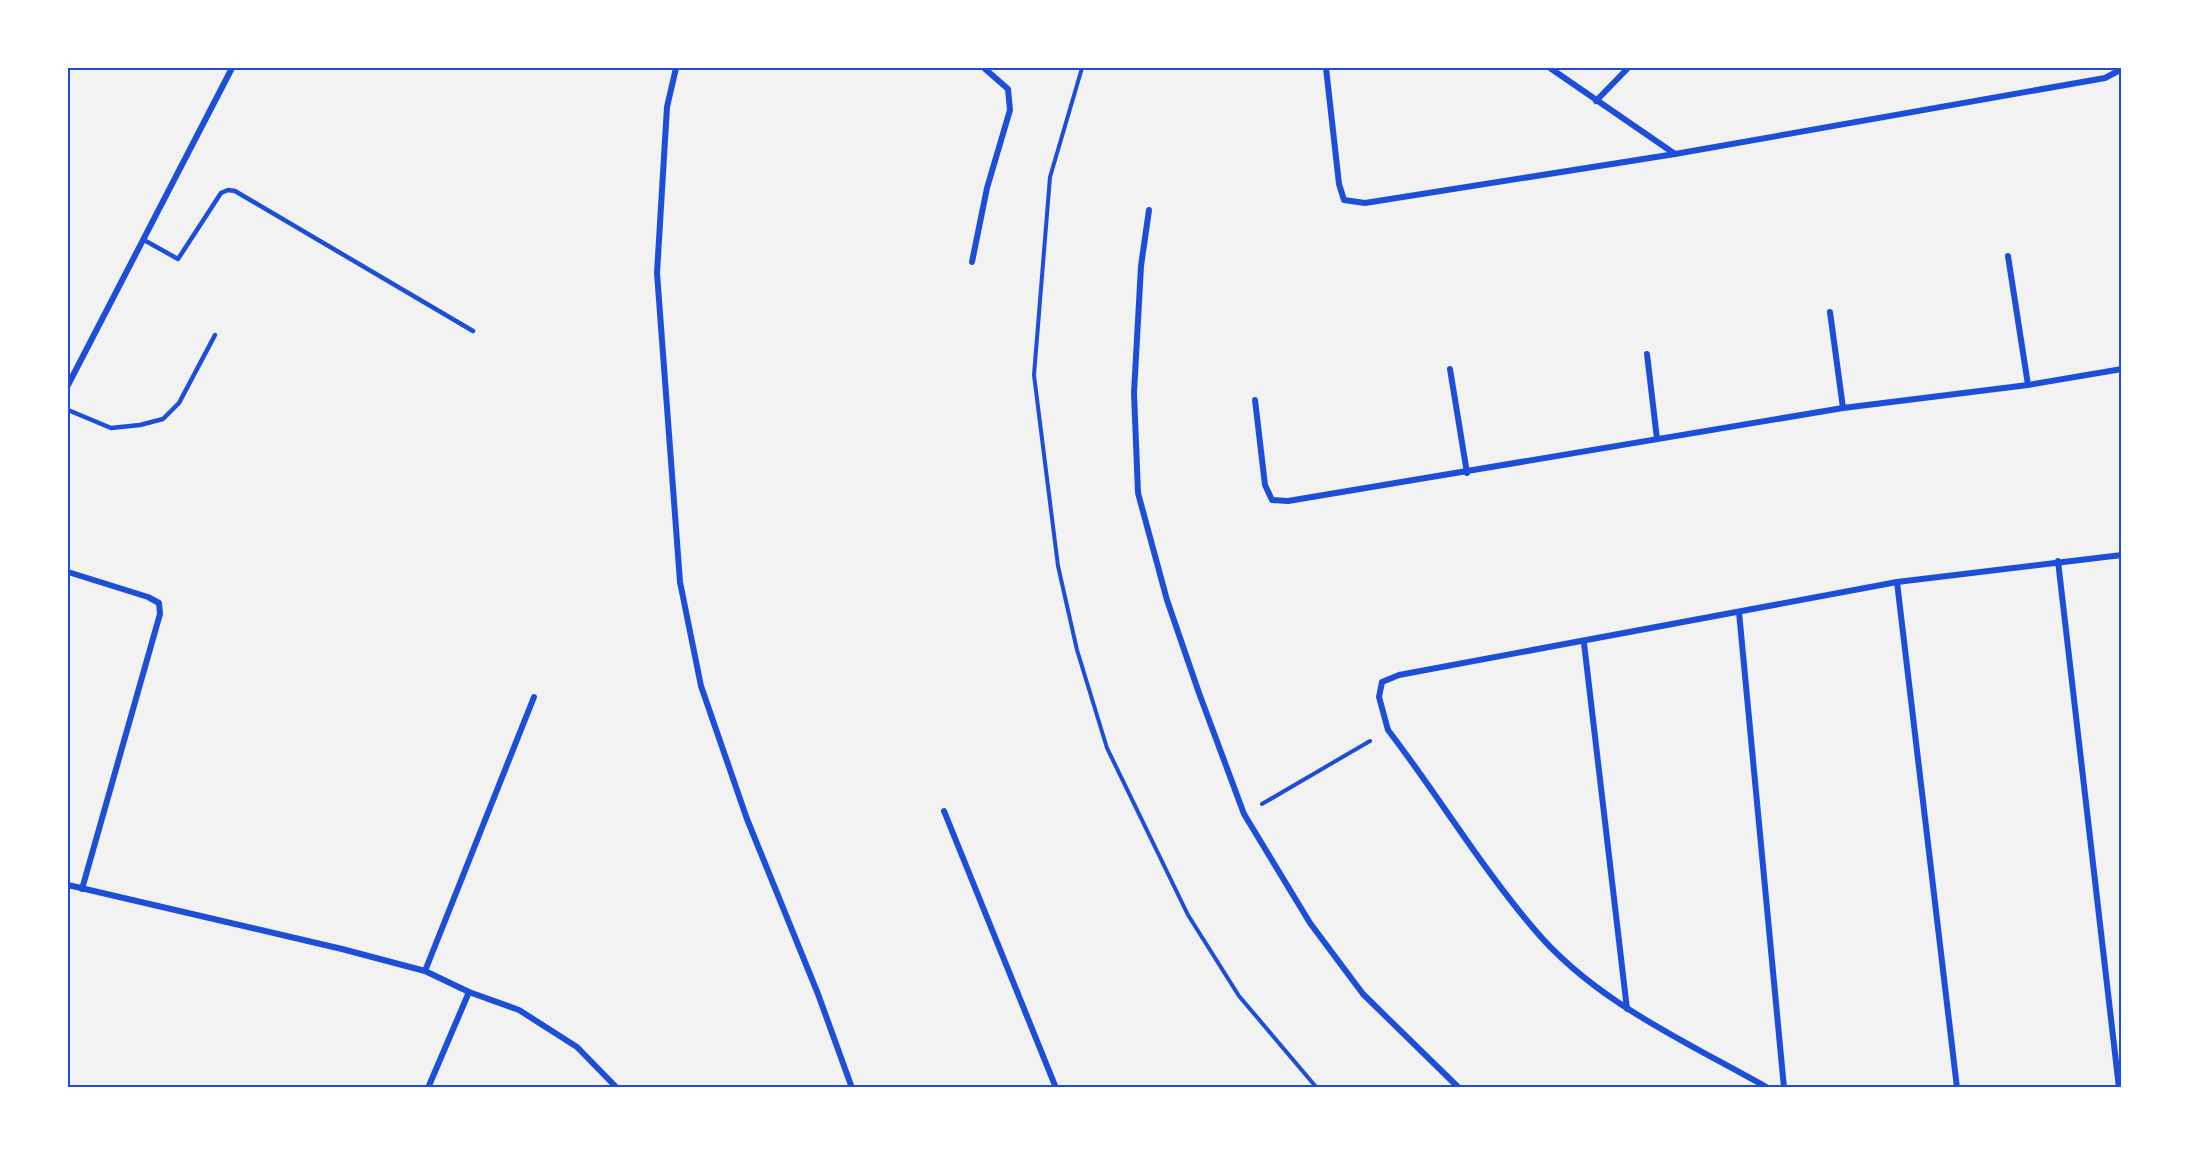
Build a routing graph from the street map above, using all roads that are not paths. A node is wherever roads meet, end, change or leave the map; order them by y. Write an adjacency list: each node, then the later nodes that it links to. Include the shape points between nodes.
1 (231, 68): 11 (street)
2 (676, 68): 42 (street, via 667,107 657,273 680,582 701,687 747,819)
3 (984, 68): 13 (street, via 1008,89 1010,110 987,188)
4 (1326, 68): 9 (street, via 1344,200 1365,203)
5 (1551, 68): 8 (street)
6 (1628, 68): 8 (street)
7 (2121, 69): 9 (street, via 2105,78)
8 (1596, 101): 9 (street)
9 (1675, 153)
10 (1149, 210): 44 (street, via 1140,266 1134,393 1138,493 1167,600 1244,814 1310,923 1363,994)
11 (144, 240): 15 (lane, via 178,259 221,193 235,191); 20 (street)
12 (2008, 256): 21 (street)
13 (972, 262)
14 (1830, 312): 23 (street)
15 (473, 331)
16 (215, 335): 24 (lane, via 179,403 163,419 111,428)
17 (1647, 354): 25 (street)
18 (1450, 369): 26 (street)
19 (2121, 369): 21 (street)
20 (68, 384)
21 (2028, 385): 23 (street)
22 (1255, 400): 26 (street, via 1265,485 1272,500 1288,501)
23 (1843, 408): 25 (street)
24 (68, 410)
25 (1657, 439): 26 (street)
26 (1467, 473)
27 (2121, 555): 28 (street)
28 (2058, 561): 30 (street); 48 (street)
29 (68, 572): 36 (street, via 148,597 159,603 160,614)
30 (1897, 582): 31 (street); 47 (street)
31 (1740, 612): 32 (street); 46 (street)
32 (1584, 642): 39 (street); 39 (street, via 1399,675 1382,682 1379,697 1388,730 1535,930 1584,977)
33 (534, 697): 37 (street)
34 (944, 810): 43 (street)
35 (68, 885): 36 (street)
36 (82, 889): 37 (street)
37 (425, 971): 38 (street)
38 (469, 992): 40 (street); 41 (street, via 519,1010 577,1047)
39 (1627, 1009): 45 (street)
40 (428, 1088)
41 (617, 1088)
42 (852, 1088)
43 (1056, 1088)
44 (1459, 1088)
45 (1768, 1088)
46 (1784, 1088)
47 (1957, 1088)
48 (2119, 1088)

